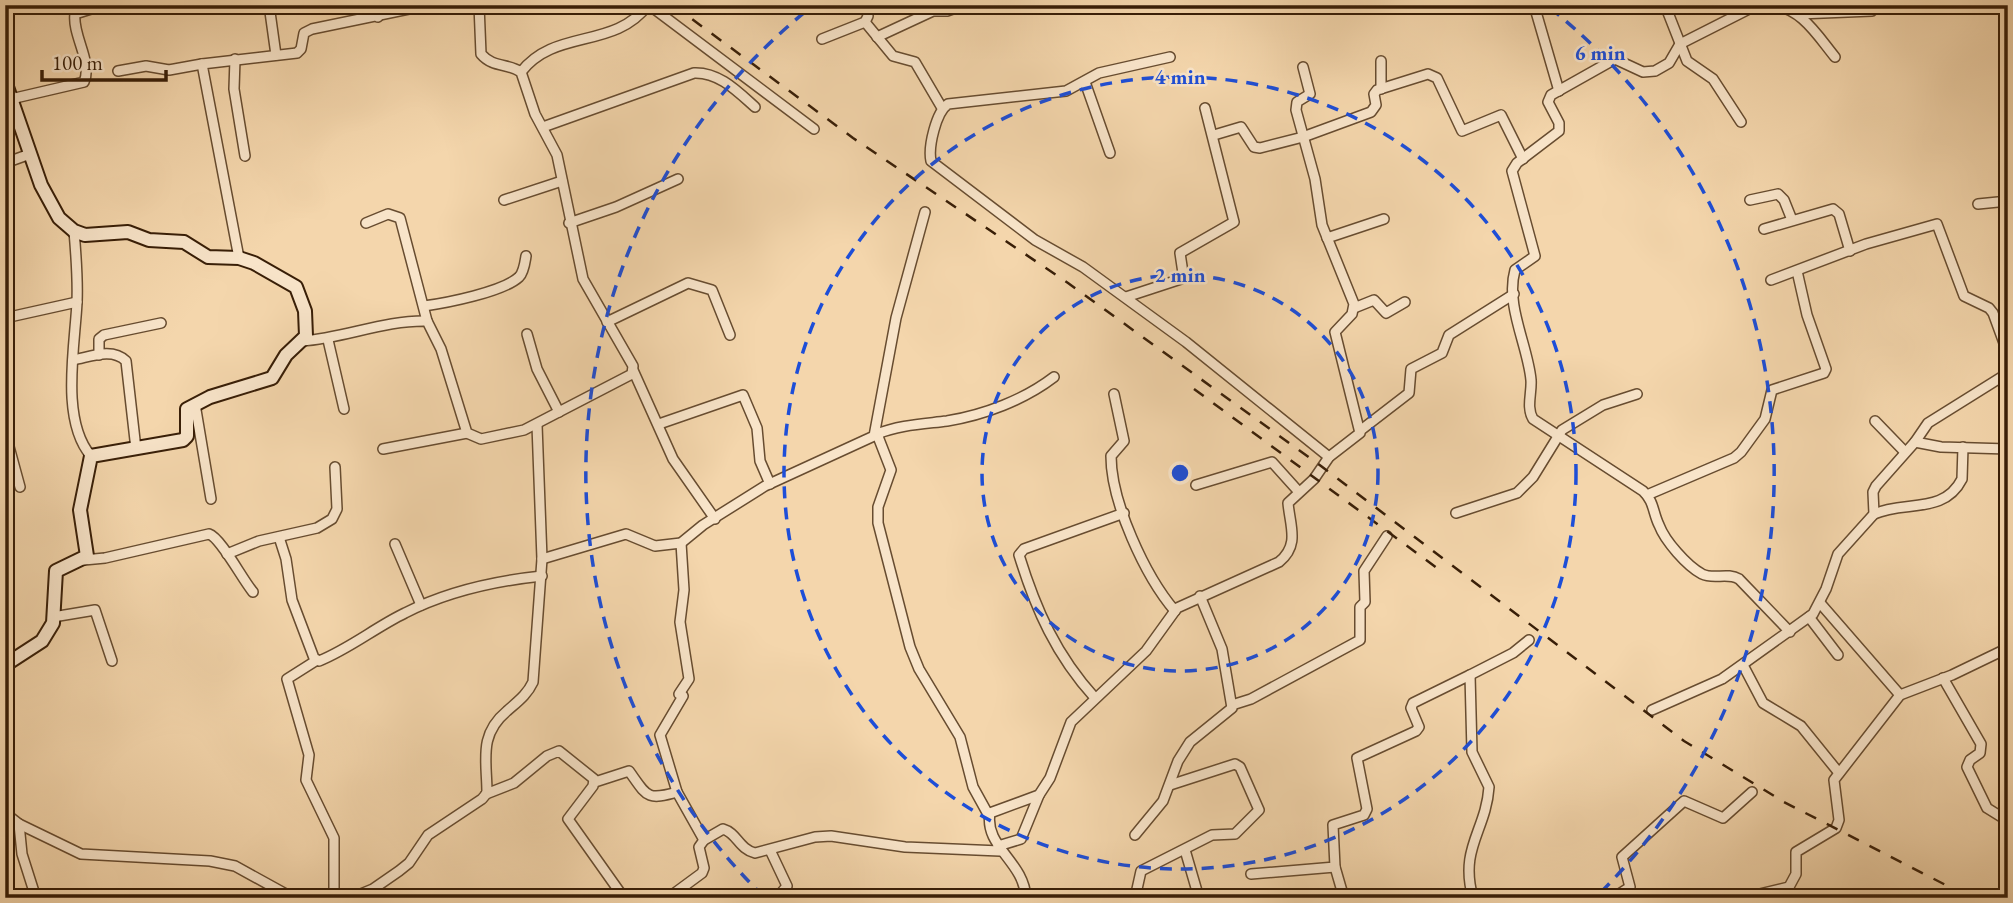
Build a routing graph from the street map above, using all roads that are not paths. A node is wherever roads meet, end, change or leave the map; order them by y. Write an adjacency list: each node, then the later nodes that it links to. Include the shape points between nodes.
1 (104, 5): 33 (street, via 75,14 87,74 84,82)
2 (376, 5): 15 (street)
3 (428, 5): 15 (street)
4 (479, 5): 28 (street, via 481,54 493,64)
5 (649, 5): 28 (street, via 629,25 537,53); 39 (street)
6 (866, 5): 16 (street, via 869,16)
7 (964, 5): 17 (street, via 933,11)
8 (1534, 5): 32 (street)
9 (1665, 5): 19 (street)
10 (1757, 5): 19 (street)
11 (1770, 5): 14 (street)
12 (1872, 11): 14 (street)
13 (270, 12): 20 (street)
14 (1799, 14): 21 (street)
15 (378, 17): 20 (street, via 312,29 304,33 297,52)
16 (865, 22): 17 (street); 18 (street)
17 (877, 37): 35 (street, via 893,56 915,62)
18 (822, 39)
19 (1680, 44): 32 (street, via 1670,63 1655,71 1643,72 1615,59); 37 (street, via 1687,61 1713,79)
20 (276, 55): 23 (street)
21 (1835, 57)
22 (1170, 58): 30 (street, via 1099,73)
23 (235, 59): 25 (street); 44 (street, via 234,89)
24 (1381, 61): 31 (street)
25 (202, 64): 27 (street); 63 (street)
26 (1303, 67): 41 (street, via 1310,94 1296,104)
27 (118, 71)
28 (521, 72): 38 (street)
29 (5, 81): 33 (street)
30 (1085, 82): 35 (street, via 1066,91); 42 (street)
31 (1381, 89): 41 (street, via 1375,91 1376,105 1371,112); 45 (street, via 1434,75 1462,131 1501,115)
32 (1559, 90): 45 (street, via 1548,102 1559,131)
33 (11, 99): 43 (street)
34 (755, 107): 38 (street, via 721,80 705,72 694,73)
35 (942, 108): 67 (street, via 930,152 933,163 1035,240)
36 (1205, 108): 40 (street)
37 (1741, 122)
38 (543, 127): 48 (street, via 557,155)
39 (814, 130)
40 (1214, 135): 41 (street, via 1241,127 1256,148); 67 (street, via 1234,222 1180,253 1181,279)
41 (1303, 137): 60 (street)
42 (1110, 153)
43 (30, 155): 46 (street); 59 (street, via 58,218)
44 (245, 156)
45 (1523, 159): 66 (street, via 1513,166 1513,177 1535,256 1513,273)
46 (5, 163)
47 (678, 179): 57 (street)
48 (562, 181): 49 (street); 57 (street)
49 (504, 200)
50 (1750, 200): 55 (street, via 1778,194)
51 (2008, 201): 52 (street)
52 (1978, 204)
53 (925, 212): 97 (street, via 888,357)
54 (1384, 219): 60 (street)
55 (1791, 220): 58 (street); 61 (street, via 1837,211)
56 (366, 223): 70 (street, via 388,214 400,218)
57 (569, 223): 74 (street, via 583,279)
58 (1764, 229)
59 (74, 231): 63 (street, via 85,235 128,232 149,240 184,242 208,257); 68 (street)
60 (1327, 238): 71 (street)
61 (1850, 251): 64 (street); 80 (street, via 1937,224 1964,296 1993,313)
62 (526, 256): 70 (street, via 517,279 469,298)
63 (239, 258): 79 (street, via 296,287 308,326)
64 (1797, 271): 65 (street); 112 (street, via 1824,373 1772,390 1762,425 1734,458)
65 (1771, 280)
66 (1514, 294): 94 (street, via 1449,335 1442,353 1411,369 1409,393); 98 (street, via 1531,381 1530,414)
67 (1126, 297): 106 (street)
68 (77, 302): 72 (street); 82 (street)
69 (1405, 302): 71 (street, via 1385,313 1374,300)
70 (424, 306): 73 (street)
71 (1354, 308): 94 (street, via 1335,332)
72 (5, 318)
73 (427, 321): 78 (street, via 386,324); 96 (street, via 435,331)
74 (607, 322): 77 (street, via 688,283 712,290); 83 (street)
75 (161, 323): 81 (street, via 104,335 99,339)
76 (527, 334): 90 (street, via 537,369)
77 (730, 335)
78 (328, 340): 79 (street); 89 (street)
79 (302, 341): 88 (street, via 286,355 272,378)
80 (2008, 354)
81 (99, 355): 82 (street); 101 (street, via 117,355 126,361)
82 (73, 360): 105 (street, via 75,422)
83 (634, 370): 90 (street); 92 (street)
84 (2008, 373): 99 (street, via 1928,423)
85 (1054, 377): 97 (street, via 984,413)
86 (1114, 394): 114 (street, via 1124,441 1111,461)
87 (1637, 394): 98 (street, via 1586,413)
88 (195, 404): 101 (street, via 187,409 183,440); 113 (street)
89 (344, 409)
90 (559, 412): 93 (street)
91 (1875, 421): 104 (street)
92 (659, 424): 108 (street, via 743,395 757,428 760,461); 117 (street, via 673,459)
93 (537, 425): 96 (street, via 493,439); 125 (street)
94 (1361, 429): 106 (street)
95 (5, 432): 110 (street)
96 (467, 433): 102 (street)
97 (877, 434): 108 (street); 157 (street, via 891,470 878,507 881,544 910,647 960,737 973,787)
98 (1557, 436): 112 (street); 115 (street, via 1533,477 1517,493)
99 (1915, 442): 100 (street); 104 (street)
100 (1963, 447): 103 (street); 116 (street, via 1962,479 1938,501)
101 (136, 449): 105 (street)
102 (383, 449)
103 (2008, 449)
104 (1905, 453): 116 (street, via 1873,492)
105 (91, 456): 124 (street, via 80,510)
106 (1329, 457): 111 (street)
107 (335, 467): 119 (street, via 336,515 317,528)
108 (770, 484): 117 (street)
109 (1196, 485): 111 (street, via 1272,462)
110 (20, 487)
111 (1299, 492): 129 (street, via 1288,503 1294,542 1288,554)
112 (1647, 495): 135 (street, via 1661,530 1698,572 1739,579)
113 (211, 499)
114 (1124, 513): 132 (street); 145 (street, via 1019,555 1050,638)
115 (1456, 513)
116 (1874, 514): 130 (street, via 1838,554)
117 (715, 519): 120 (street)
118 (1387, 536): 147 (street, via 1364,570 1360,640)
119 (279, 537): 122 (street); 139 (street, via 292,600)
120 (681, 543): 125 (street, via 655,546 626,534); 152 (street, via 684,590 680,622 689,679 660,735)
121 (395, 544): 131 (street)
122 (227, 554): 124 (street, via 221,542 209,534); 128 (street)
123 (2008, 555): 126 (street)
124 (84, 559): 133 (street, via 57,571)
125 (542, 559): 127 (street)
126 (2008, 566)
127 (542, 576): 131 (street, via 478,586); 154 (street, via 533,682 498,719 487,743)
128 (253, 592)
129 (1200, 596): 132 (street); 147 (street, via 1222,649)
130 (1820, 603): 134 (street); 146 (street)
131 (421, 605): 139 (street)
132 (1172, 608): 145 (street, via 1146,651)
133 (53, 617): 140 (street, via 95,610); 141 (street, via 42,641)
134 (1809, 617): 135 (street); 138 (street)
135 (1790, 632): 142 (street)
136 (1529, 640): 143 (street)
137 (2008, 648): 144 (street)
138 (1838, 655)
139 (317, 660): 170 (street, via 287,679 309,755 306,780 334,838)
140 (112, 661)
141 (5, 665)
142 (1743, 665): 148 (street); 149 (street, via 1763,704 1801,726)
143 (1471, 675): 165 (street, via 1413,703 1419,729 1357,758 1367,809 1364,815 1334,825); 179 (street, via 1472,752 1489,787 1469,852)
144 (1943, 678): 146 (street); 158 (street, via 1981,744 1980,753 1967,767 1987,808)
145 (1091, 694): 155 (street, via 1071,723)
146 (1900, 695): 149 (street)
147 (1233, 705): 151 (street, via 1228,714 1190,742)
148 (1652, 710)
149 (1839, 773): 183 (street, via 1833,792 1839,820 1836,828 1796,852 1796,874 1789,887)
150 (593, 779): 152 (street, via 629,771 647,796 654,799); 154 (street, via 555,750 521,778); 172 (street, via 568,819)
151 (1170, 785): 160 (street, via 1157,811); 164 (street, via 1235,764 1259,806 1257,814 1235,834 1212,835)
152 (677, 792): 161 (street)
153 (1752, 792): 182 (street, via 1723,818 1684,801 1622,857 1630,887)
154 (486, 794): 167 (street, via 428,835 409,863)
155 (1040, 795): 157 (street); 162 (street, via 1021,839)
156 (5, 813): 159 (street)
157 (989, 816): 162 (street)
158 (2008, 821)
159 (19, 824): 168 (street, via 22,854); 169 (street, via 81,854 235,866)
160 (1135, 835)
161 (704, 840): 163 (street, via 723,830 732,833 747,851); 173 (street, via 699,847 702,873)
162 (999, 848): 163 (street, via 913,848 831,836); 175 (street, via 1020,871)
163 (770, 850): 174 (street, via 787,886)
164 (1185, 850): 176 (street, via 1141,871); 177 (street)
165 (1335, 867): 166 (street); 178 (street)
166 (1251, 874)
167 (375, 893): 171 (street)
168 (36, 898)
169 (292, 898)
170 (334, 898)
171 (351, 898)
172 (624, 898)
173 (668, 898)
174 (777, 898)
175 (1026, 898)
176 (1135, 898)
177 (1199, 898)
178 (1344, 898)
179 (1473, 898)
180 (1517, 898): 181 (street, via 1526,894)
181 (1532, 898)
182 (1613, 898)
183 (1743, 898)

